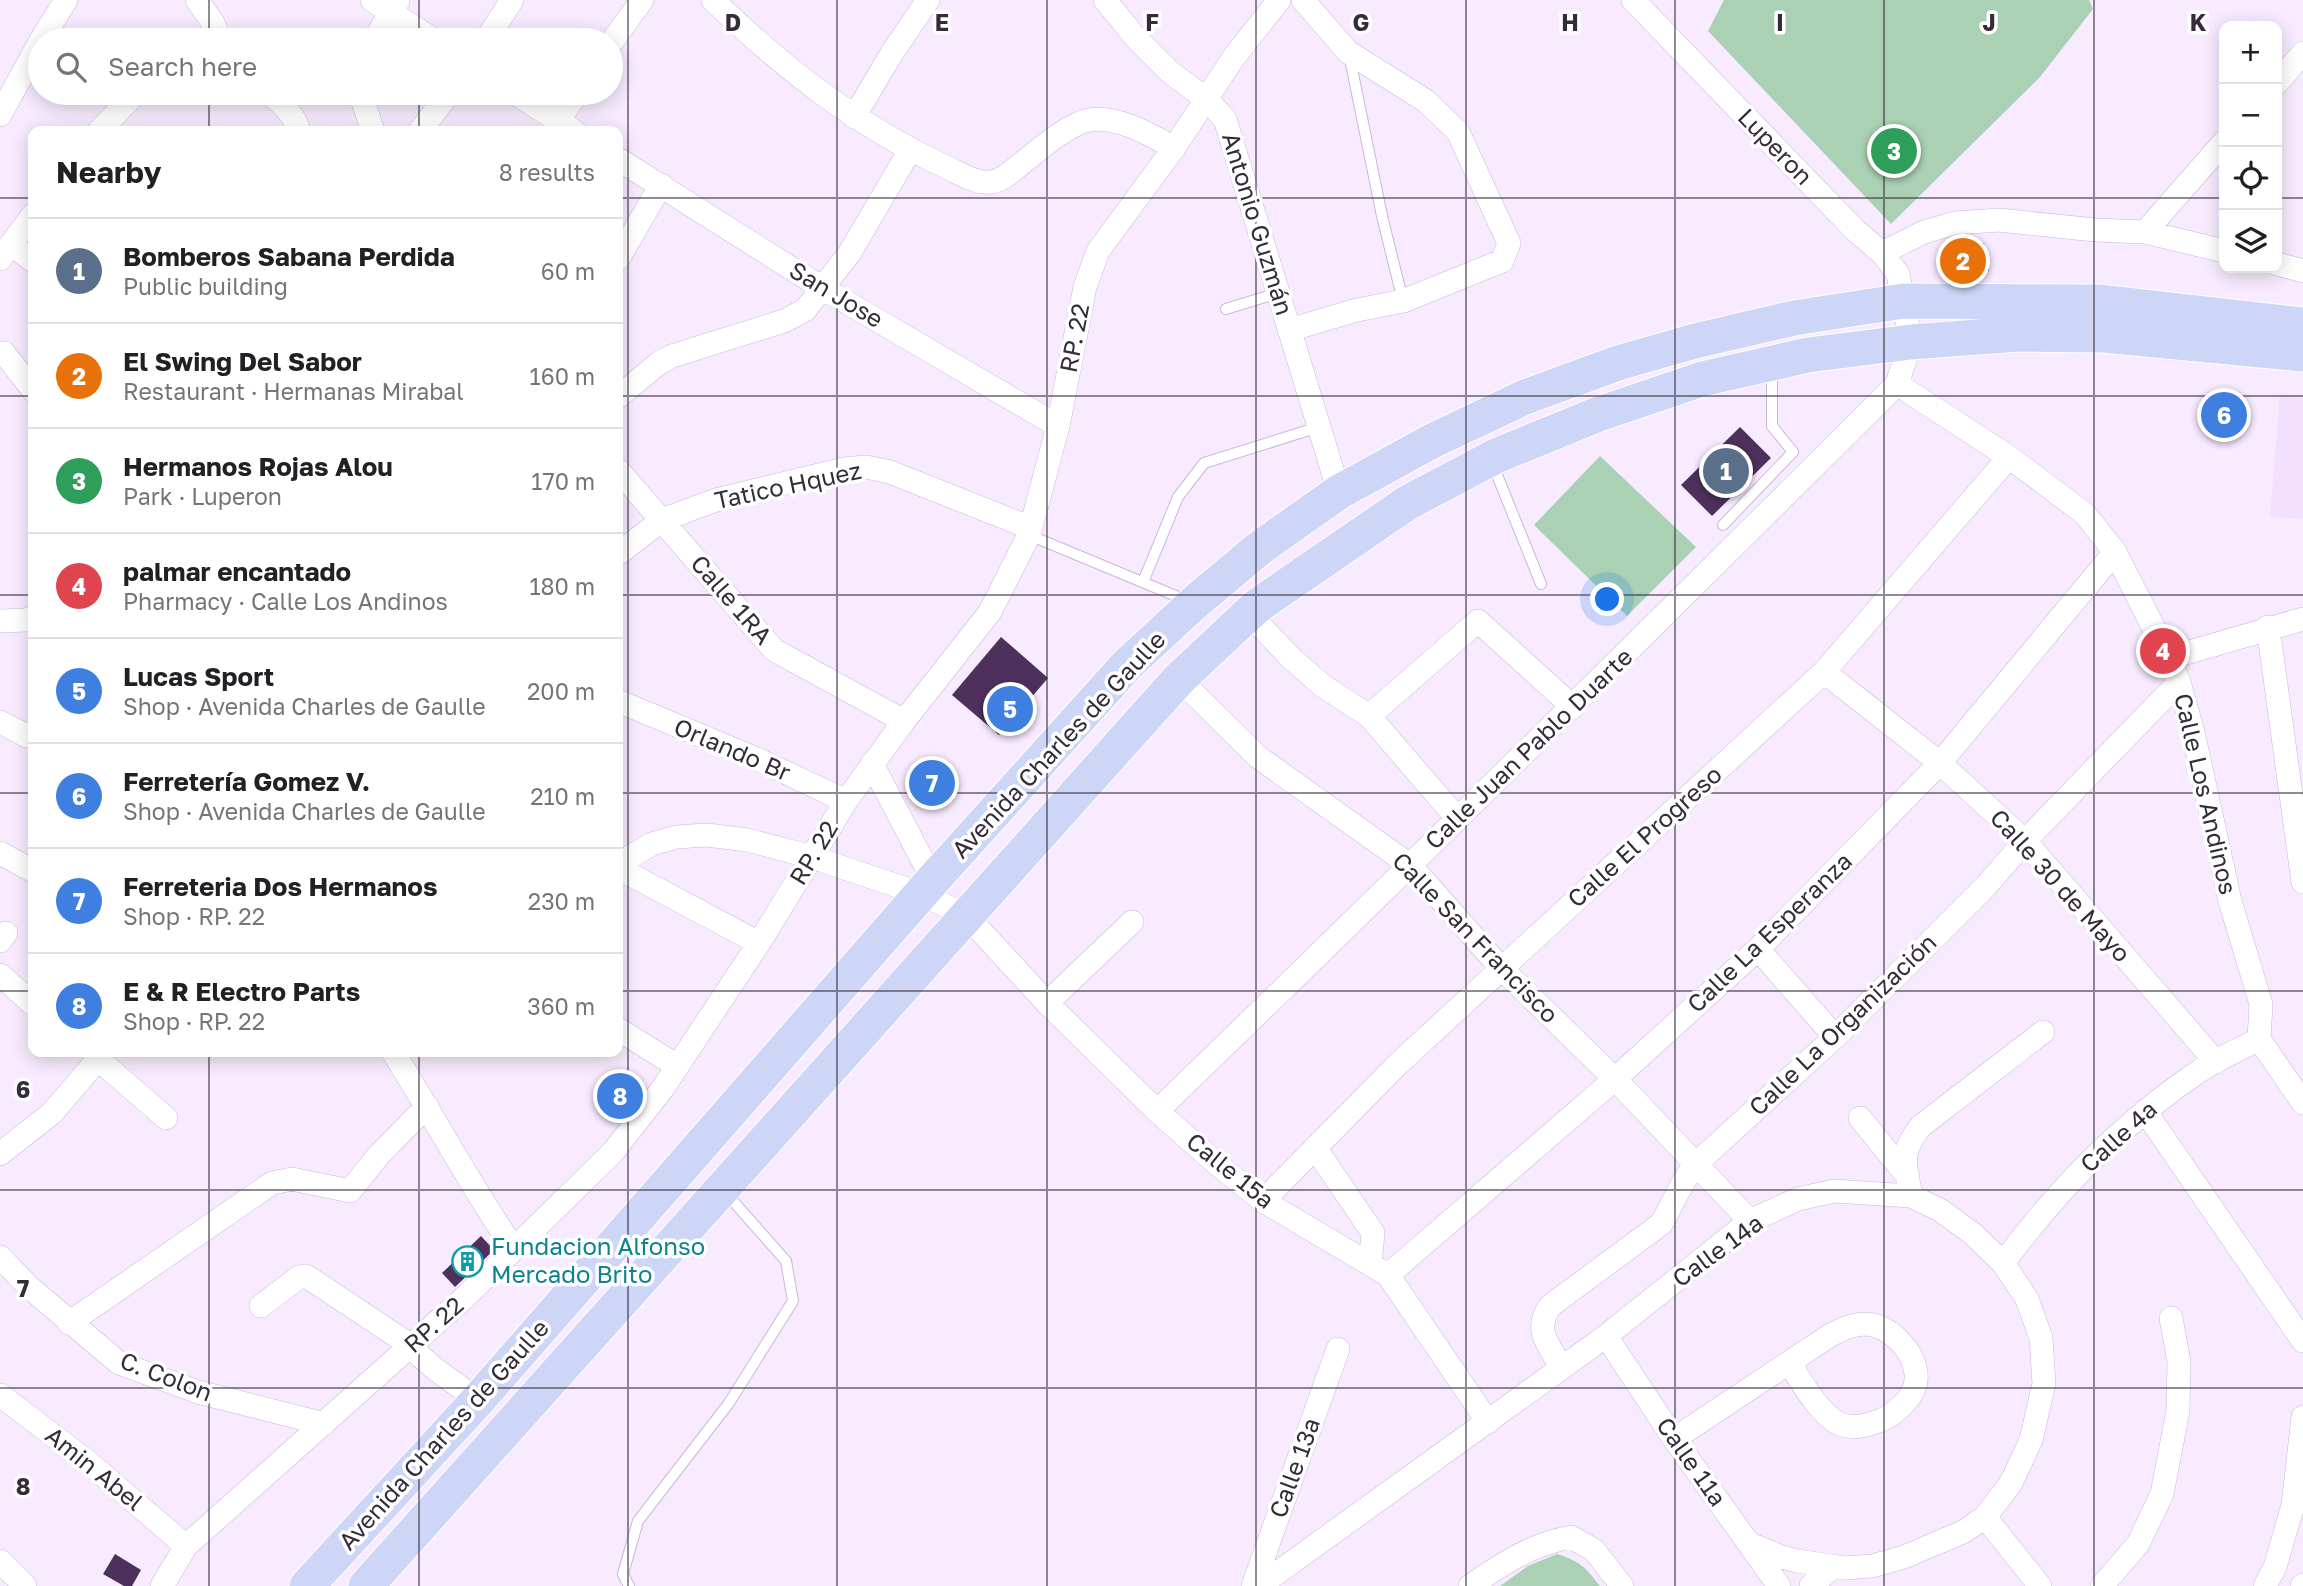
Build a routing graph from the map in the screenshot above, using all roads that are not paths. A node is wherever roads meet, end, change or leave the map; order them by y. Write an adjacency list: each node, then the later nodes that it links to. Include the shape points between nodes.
1 (66, 0): 12 (street)
2 (197, 0): 13 (street)
3 (512, 0): 16 (street)
4 (642, 0): 17 (street)
5 (713, 0): 30 (street, via 789,69)
6 (928, 0): 30 (street)
7 (1105, 0): 22 (street, Antonio Guzmán, via 1170,72)
8 (1279, 0): 22 (street, RP. 22)
9 (1303, 0): 18 (street)
10 (1633, 0): 46 (street, Luperon)
11 (387, 4): 14 (street); 15 (street)
12 (49, 28)
13 (215, 28)
14 (378, 28)
15 (418, 28)
16 (494, 28)
17 (622, 28)
18 (1349, 52): 52 (lane); 52 (street, via 1426,101 1458,132 1509,243 1502,261)
19 (2303, 53): 21 (street)
20 (28, 64): 29 (street)
21 (2282, 77)
22 (1206, 99): 37 (street, RP. 22); 51 (street, Antonio Guzmán, via 1225,119)
23 (127, 105): 31 (street)
24 (282, 105): 32 (street)
25 (364, 105): 33 (street)
26 (440, 105): 34 (street)
27 (534, 105): 35 (street)
28 (573, 105): 35 (street)
29 (0, 115)
30 (854, 117): 38 (street)
31 (111, 126)
32 (298, 126)
33 (371, 126)
34 (424, 126)
35 (566, 126)
36 (2220, 147): 42 (street)
37 (1174, 148): 38 (street, via 1109,120 1088,120 1055,138 1001,180 987,183); 64 (street, RP. 22, via 1105,238 1094,260)
38 (910, 150): 50 (street)
39 (623, 162): 40 (street, San Jose)
40 (661, 185): 43 (street); 50 (street, San Jose)
41 (28, 222): 45 (street)
42 (2145, 232): 44 (street); 46 (street, via 1999,220 1955,223)
43 (623, 250)
44 (2219, 250)
45 (6, 251): 47 (street)
46 (1882, 253): 53 (street, Luperon, via 1898,274)
47 (28, 259)
48 (2282, 265): 49 (street)
49 (2303, 271)
50 (824, 289): 63 (street, via 805,310 784,321 671,356); 64 (street, San Jose)
51 (1278, 293): 54 (lane); 56 (street, Antonio Guzmán)
52 (1403, 301): 56 (street)
53 (1904, 301): 55 (main road, Avenida Charles de Gaulle, via 2099,302); 57 (street, Luperon); 69 (main road, Avenida Charles de Gaulle, via 1794,318 1618,363 1513,402)
54 (1226, 309)
55 (2303, 326)
56 (1289, 330): 65 (street, Antonio Guzmán)
57 (1911, 342): 59 (main road, Avenida Charles de Gaulle, via 2018,334 2103,335); 60 (main road, Avenida Charles de Gaulle); 62 (street)
58 (4, 353): 61 (street)
59 (2303, 354)
60 (1773, 363): 67 (main road, Avenida Charles de Gaulle, via 1702,379 1596,415); 71 (lane, via 1772,426 1793,452)
61 (28, 384)
62 (1897, 384): 66 (street, Calle Los Andinos); 88 (street, Calle Juan Pablo Duarte)
63 (623, 393)
64 (1058, 426): 72 (street, RP. 22)
65 (1320, 427): 69 (street, Antonio Guzmán); 75 (lane, via 1204,463 1178,497)
66 (2009, 457): 74 (street, Calle Los Andinos, via 2085,514); 84 (street, Calle El Progreso)
67 (1490, 459): 76 (lane); 78 (main road, Avenida Charles de Gaulle, via 1407,503)
68 (623, 476): 70 (street, Calle 1RA)
69 (1339, 492): 77 (main road, Avenida Charles de Gaulle, via 1261,547)
70 (663, 520): 72 (street, Tatico Hquez, via 716,500 866,467 890,472); 73 (street, Tatico Hquez); 90 (street, Calle 1RA, via 774,650)
71 (1723, 525)
72 (1030, 531): 75 (lane); 90 (street, RP. 22, via 990,612)
73 (623, 550)
74 (2115, 552): 83 (street, Calle Los Andinos); 93 (street, Calle La Esperanza)
75 (1143, 582): 77 (lane)
76 (1541, 584)
77 (1194, 603): 105 (main road, Avenida Charles de Gaulle, via 1128,665)
78 (1249, 614): 85 (main road, Avenida Charles de Gaulle); 89 (street, via 1323,686)
79 (2303, 619): 82 (street)
80 (28, 620): 81 (street)
81 (0, 621)
82 (2268, 628): 83 (street); 104 (street)
83 (2169, 658): 86 (street, Calle Los Andinos)
84 (1824, 672): 93 (street, Calle 30 de Mayo); 110 (street, Calle El Progreso)
85 (1179, 679): 101 (street, Calle San Francisco, via 1258,757); 106 (main road, Avenida Charles de Gaulle)
86 (2179, 682): 97 (street, Calle La Organización); 117 (street, Calle Los Andinos, via 2230,901 2261,1004)
87 (623, 703): 95 (street, Orlando Br)
88 (1573, 707): 89 (street, via 1478,621); 96 (street, Calle Juan Pablo Duarte)
89 (1369, 716): 96 (street)
90 (904, 720): 94 (street, RP. 22)
91 (0, 722): 92 (street)
92 (28, 736)
93 (1940, 763): 97 (street, Calle 30 de Mayo); 109 (street, Calle La Esperanza)
94 (872, 764): 95 (street, RP. 22); 105 (street)
95 (846, 800): 99 (street, RP. 22)
96 (1456, 817): 101 (street, Calle Juan Pablo Duarte)
97 (2025, 841): 116 (street, Calle La Organización); 121 (street, Calle 30 de Mayo)
98 (0, 853): 102 (street)
99 (812, 857): 100 (street, via 707,835 652,844); 105 (street); 108 (street, RP. 22)
100 (623, 863)
101 (1411, 866): 110 (street, Calle San Francisco); 126 (street, Calle Juan Pablo Duarte)
102 (28, 868)
103 (623, 869): 108 (street)
104 (2303, 882)
105 (927, 887): 106 (street); 151 (main road, Avenida Charles de Gaulle)
106 (966, 915): 113 (street, Calle 15a); 134 (main road, Avenida Charles de Gaulle)
107 (1132, 922): 113 (street)
108 (759, 943): 122 (street, RP. 22)
109 (1758, 949): 116 (street); 123 (street, Calle La Esperanza)
110 (1501, 968): 123 (street, Calle San Francisco); 130 (street, Calle El Progreso)
111 (0, 975): 112 (street)
112 (28, 1000)
113 (1046, 1003): 126 (street, Calle 15a)
114 (623, 1032): 122 (street)
115 (2043, 1032): 133 (street, via 1921,1126 1908,1142)
116 (1835, 1037): 132 (street, Calle La Organización)
117 (2259, 1039): 121 (street, Calle 4a); 124 (street)
118 (101, 1057): 131 (street, via 52,1113)
119 (103, 1057): 128 (street)
120 (396, 1057): 125 (street)
121 (2216, 1062): 127 (street, Calle 4a)
122 (677, 1066): 137 (street, RP. 22, via 622,1141)
123 (1615, 1079): 132 (street, Calle San Francisco); 140 (street, Calle La Esperanza)
124 (2303, 1103)
125 (427, 1106): 137 (street); 143 (street, via 350,1191 292,1179 272,1183)
126 (1157, 1111): 135 (street, Calle 15a)
127 (2145, 1111): 139 (street, Calle 4a, via 2096,1153 2038,1216); 145 (street)
128 (166, 1118)
129 (1860, 1118): 133 (street)
130 (1316, 1149): 135 (street, Calle El Progreso); 140 (street, via 1373,1233)
131 (0, 1154)
132 (1696, 1163): 136 (street, Calle San Francisco); 149 (street, Calle La Organización, via 1661,1224 1559,1298 1544,1315 1544,1337)
133 (1909, 1186): 136 (street, Calle 14a, via 1834,1191 1798,1199); 139 (street, Calle 14a)
134 (721, 1188): 164 (main road, Avenida Charles de Gaulle); 165 (lane, via 786,1261 793,1301 729,1403 638,1521 623,1574)
135 (1263, 1201): 140 (street, Calle 15a)
136 (1750, 1222): 144 (street, Calle 14a)
137 (514, 1249): 146 (street, RP. 22)
138 (0, 1257): 143 (street, C. Colon)
139 (2003, 1263): 156 (street, Calle 14a, via 2026,1299 2041,1338 2044,1384 2031,1440 2011,1483)
140 (1379, 1270): 152 (street, Calle 15a)
141 (261, 1306): 146 (street, via 304,1275)
142 (2171, 1318): 173 (street, via 2179,1362 2178,1411 2162,1494 2138,1544)
143 (69, 1323): 153 (street, C. Colon, via 127,1367 198,1392)
144 (1606, 1336): 149 (street, Calle 14a); 155 (street, Calle 11a)
145 (2303, 1341)
146 (409, 1347): 151 (street); 153 (street, RP. 22)
147 (1338, 1349): 166 (street, Calle 13a)
148 (1788, 1363): 148 (street, via 1849,1326 1867,1324 1901,1341 1916,1374 1913,1390 1900,1408 1880,1421 1850,1427 1825,1412); 155 (street)
149 (1562, 1368): 152 (street, Calle 14a)
150 (0, 1395): 158 (street, Amin Abel)
151 (478, 1400): 163 (main road, Avenida Charles de Gaulle)
152 (1488, 1422): 167 (street, Calle 14a)
153 (324, 1424): 158 (street, RP. 22)
154 (2302, 1432): 174 (street, via 2293,1505 2275,1567)
155 (1674, 1439): 157 (street, Calle 11a)
156 (1985, 1517): 160 (street, Calle 14a, via 1904,1558 1872,1566); 172 (street)
157 (1748, 1543): 160 (street, Calle 14a, via 1779,1556); 170 (street, Calle 11a)
158 (186, 1546): 162 (street, RP. 22)
159 (0, 1561): 161 (street)
160 (1834, 1566): 171 (street)
161 (25, 1586)
162 (162, 1586)
163 (307, 1586)
164 (366, 1586)
165 (629, 1586)
166 (1252, 1586)
167 (1259, 1586)
168 (1470, 1586): 169 (street, via 1532,1547 1571,1537 1594,1550)
169 (1622, 1586)
170 (1779, 1586)
171 (1811, 1586)
172 (2040, 1586)
173 (2102, 1586)
174 (2264, 1586)

